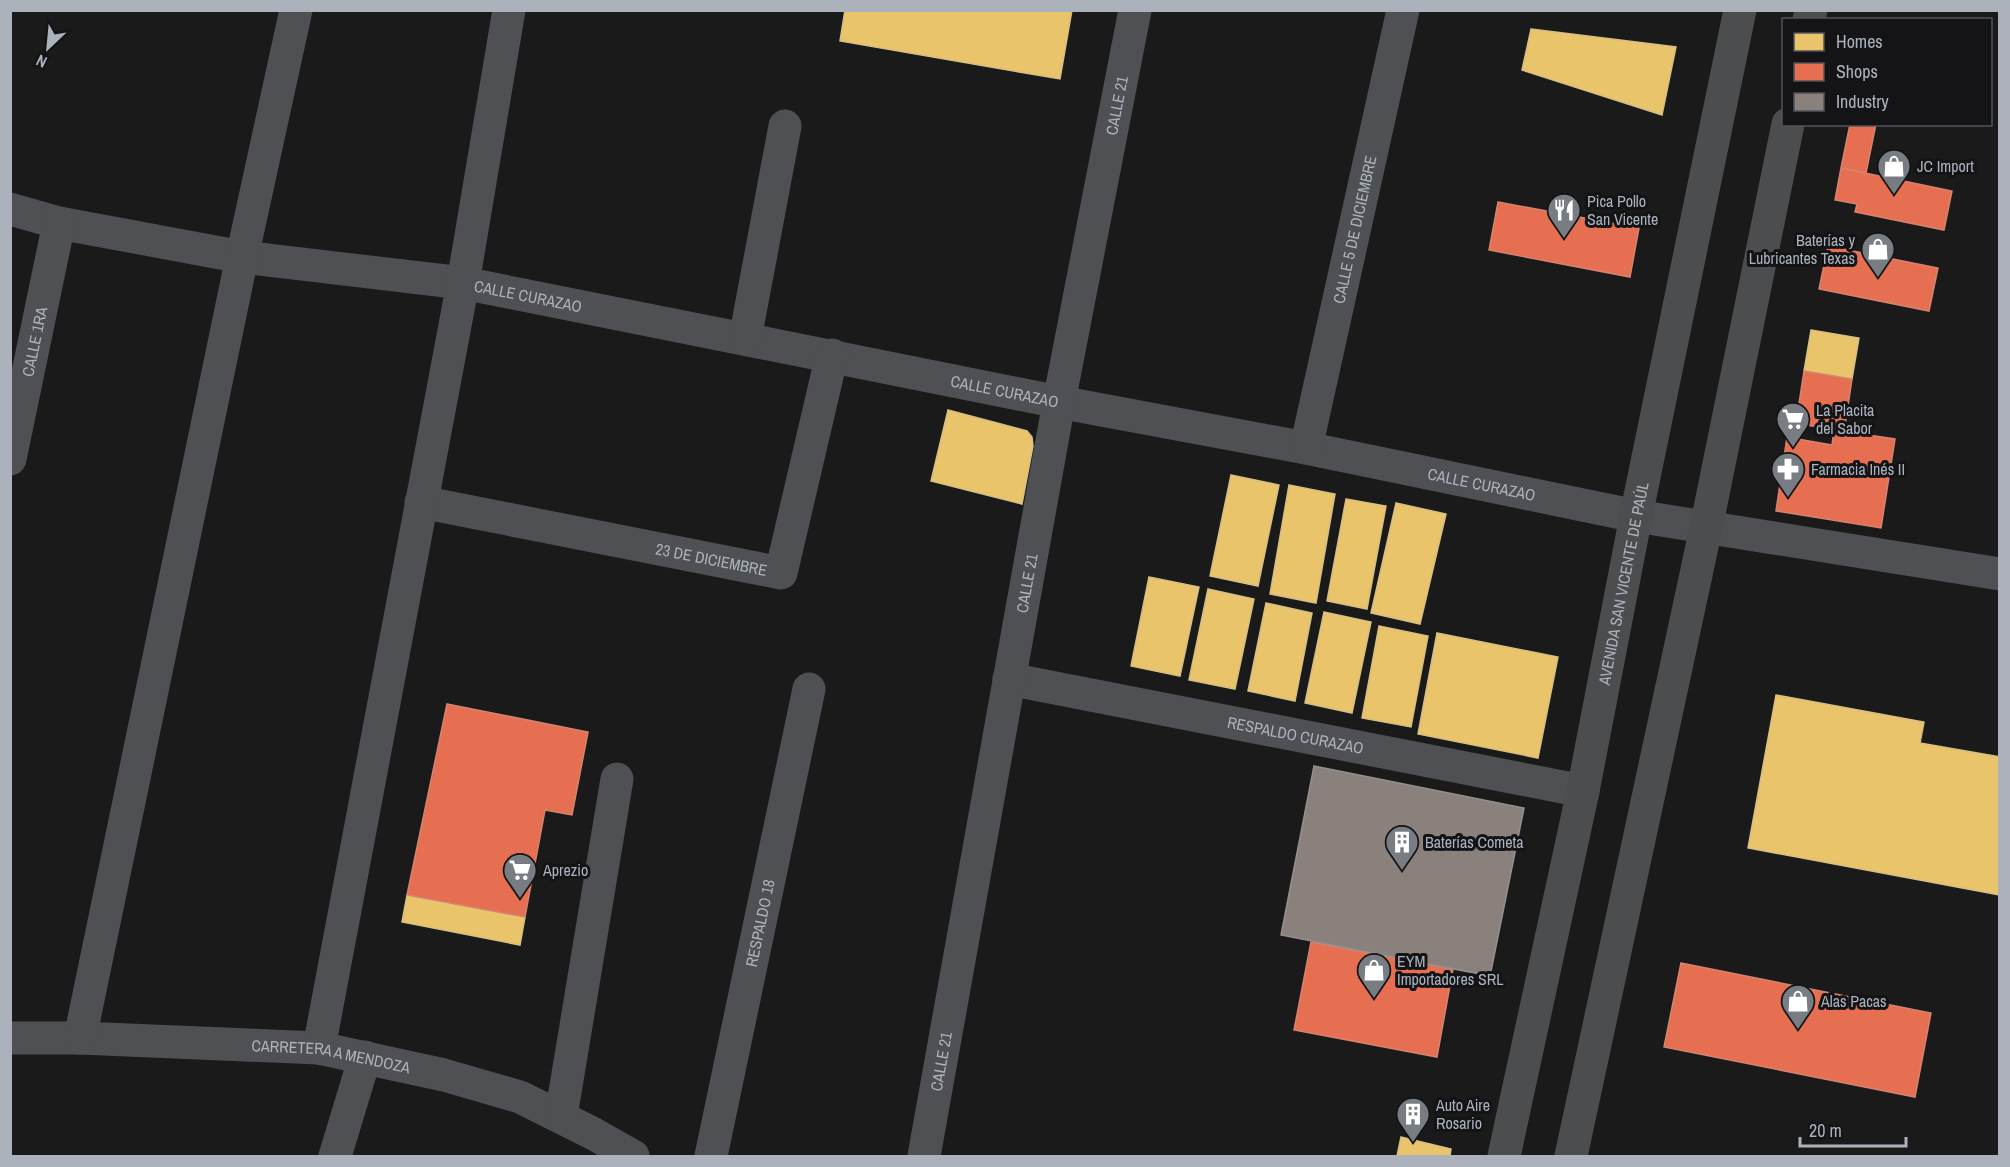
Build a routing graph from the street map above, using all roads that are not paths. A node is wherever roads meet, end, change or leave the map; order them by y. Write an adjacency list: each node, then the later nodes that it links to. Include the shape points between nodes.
1 (296, 10): 10 (street)
2 (509, 10): 11 (street)
3 (1135, 10): 14 (street, CALLE 21)
4 (1403, 10): 15 (street, CALLE 5 DE DICIEMBRE)
5 (1740, 10): 18 (main road, AVENIDA SAN VICENTE DE PAÚL)
6 (785, 126): 12 (street)
7 (1788, 126): 19 (main road)
8 (10, 209): 9 (street, CALLE CURAZAO)
9 (59, 223): 10 (street, CALLE CURAZAO); 16 (street, CALLE 1RA)
10 (242, 257): 11 (street, CALLE CURAZAO); 26 (street)
11 (463, 284): 12 (street, CALLE CURAZAO); 17 (street)
12 (745, 339): 13 (street, CALLE CURAZAO)
13 (832, 355): 14 (street, CALLE CURAZAO); 17 (street, 23 DE DICIEMBRE, via 781,573)
14 (1059, 402): 15 (street, CALLE CURAZAO); 21 (street, CALLE 21)
15 (1306, 448): 18 (street, CALLE CURAZAO)
16 (10, 459)
17 (421, 502): 27 (street)
18 (1636, 516): 19 (street, CALLE CURAZAO); 24 (main road, AVENIDA SAN VICENTE DE PAÚL)
19 (1707, 528): 20 (street, CALLE CURAZAO); 36 (main road)
20 (2000, 574)
21 (1010, 679): 24 (street, RESPALDO CURAZAO); 34 (street, CALLE 21)
22 (809, 689): 33 (street, RESPALDO 18)
23 (617, 779): 29 (street)
24 (1583, 791): 35 (main road, AVENIDA SAN VICENTE DE PAÚL)
25 (10, 1038): 26 (street, CARRETERA A MENDOZA)
26 (80, 1038): 27 (street, CARRETERA A MENDOZA)
27 (319, 1048): 28 (street, CARRETERA A MENDOZA)
28 (365, 1057): 29 (street, CARRETERA A MENDOZA, via 520,1096); 31 (street)
29 (561, 1116): 30 (street, CARRETERA A MENDOZA)
30 (599, 1148): 32 (street, CARRETERA A MENDOZA)
31 (335, 1156)
32 (633, 1156)
33 (711, 1156)
34 (924, 1156)
35 (1504, 1156)
36 (1571, 1156)

